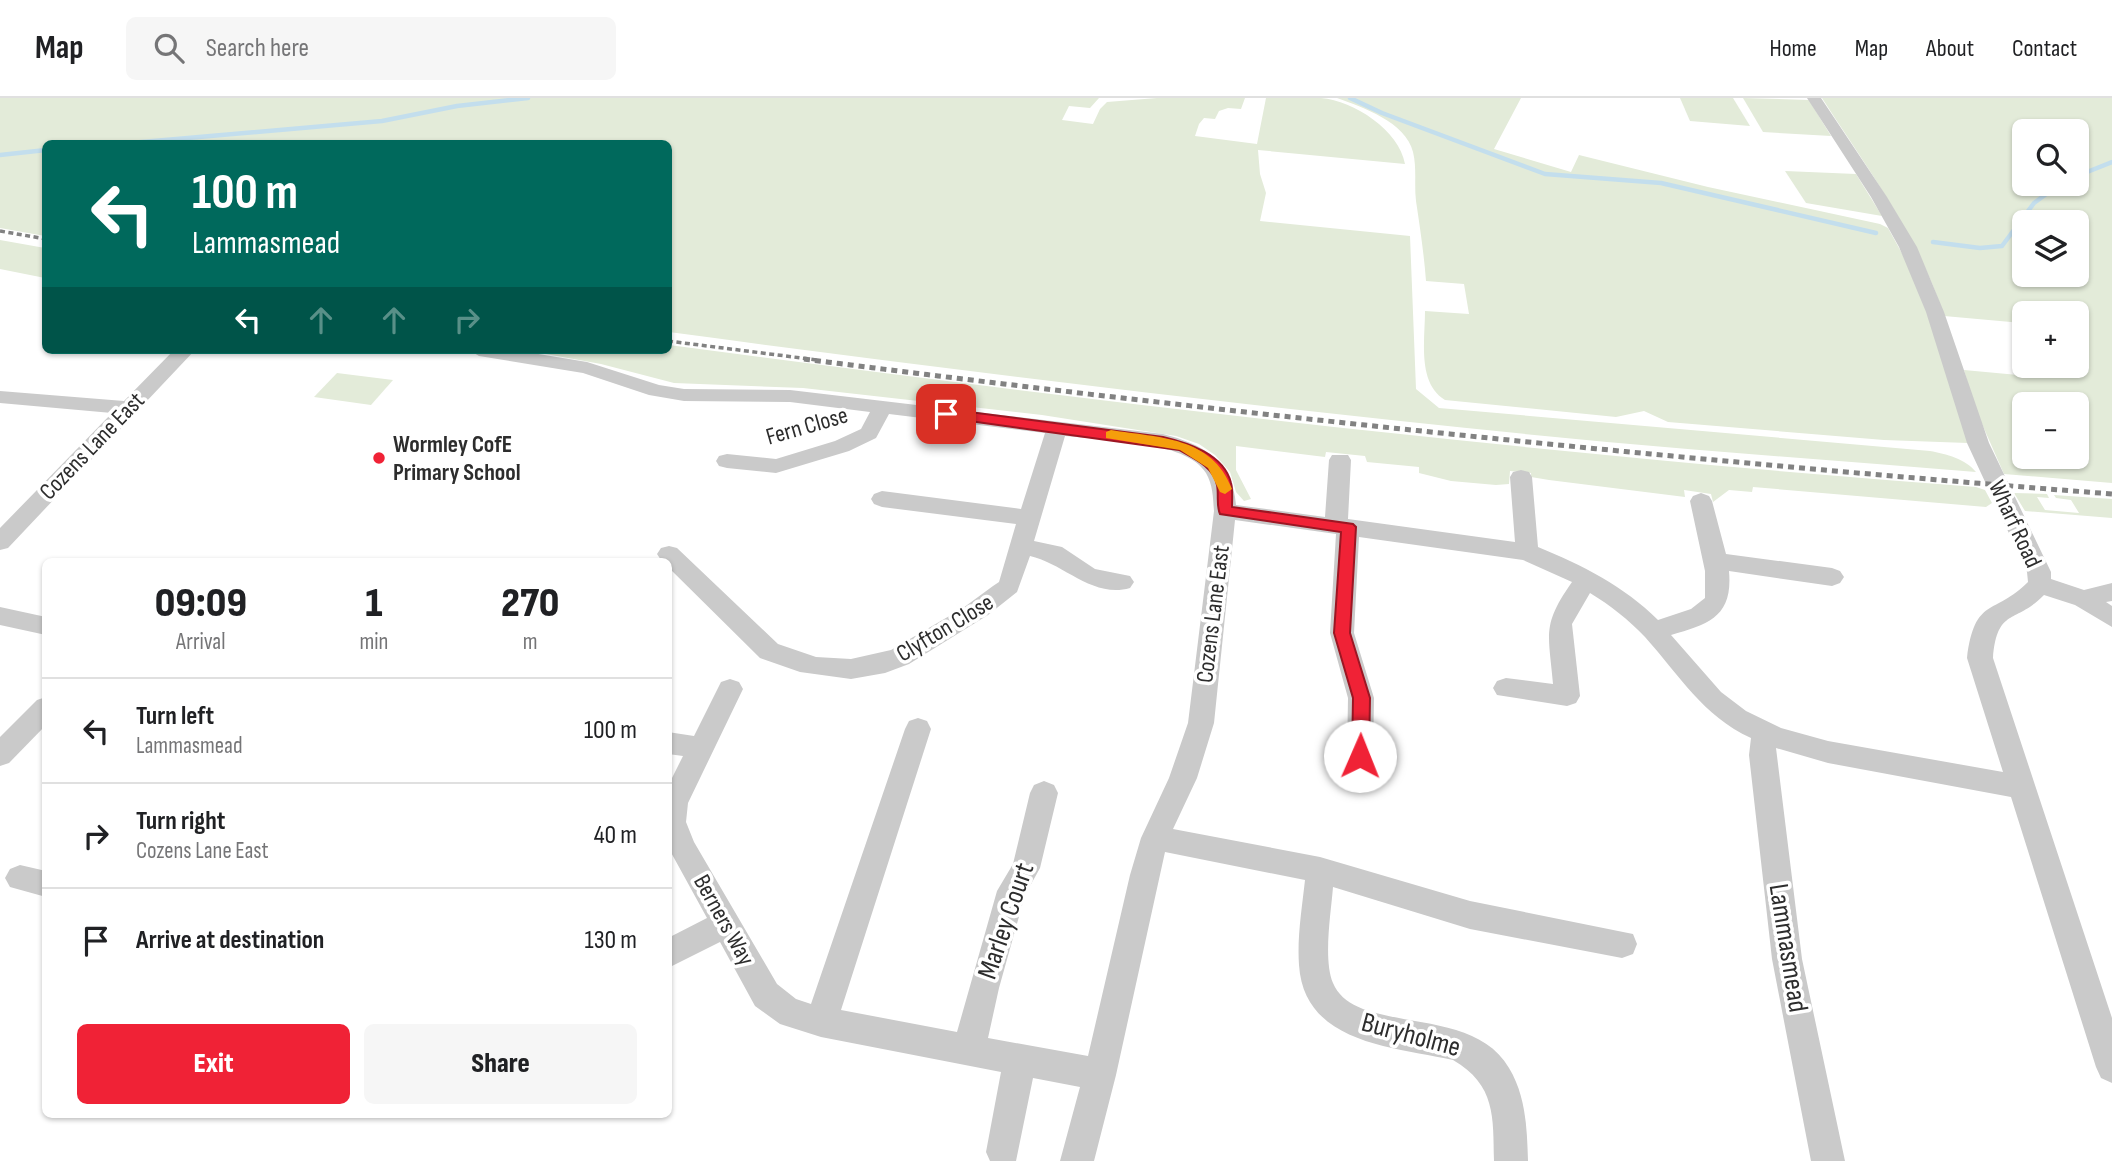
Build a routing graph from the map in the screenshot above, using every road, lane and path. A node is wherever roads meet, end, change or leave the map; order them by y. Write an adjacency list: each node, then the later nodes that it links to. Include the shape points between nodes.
1 (1814, 98): 24 (street, Wharf Road, via 1908,247 1935,312 1978,443 2033,558)
2 (181, 354): 6 (street, Cozens Lane East)
3 (503, 354): 5 (street, Cozens Lane East, via 587,368 656,391 684,395 790,396)
4 (0, 397): 6 (street)
5 (883, 406): 7 (street, Cozens Lane East); 9 (street, Fern Close, via 872,430 855,442 776,466)
6 (128, 408): 16 (street, Cozens Lane East)
7 (1057, 428): 13 (street, Cozens Lane East, via 1184,446 1219,472); 14 (street, Clyfton Close)
8 (1340, 460): 15 (street)
9 (727, 461)
10 (1521, 477): 18 (street)
11 (882, 499): 14 (street)
12 (1702, 501): 20 (street)
13 (1225, 511): 15 (street); 42 (street, Cozens Lane East, via 1201,723 1183,778)
14 (1029, 518): 17 (street, Clyfton Close)
15 (1342, 527): 18 (street); 39 (street, via 1342,633 1361,698)
16 (0, 542)
17 (1021, 546): 19 (street, Clyfton Close, via 1009,586 990,603 899,658 874,667 847,668 789,662 769,651); 23 (street, via 1054,553 1089,576)
18 (1527, 552): 22 (street)
19 (669, 554)
20 (1715, 561): 21 (street); 30 (street, via 1720,589 1714,605 1699,616)
21 (1832, 578)
22 (1587, 580): 30 (street, via 1622,602); 31 (street, via 1560,624 1567,696)
23 (1122, 582)
24 (2040, 584): 26 (street); 40 (street, Wharf Road, via 2033,594 2004,607 1988,621 1980,645 1983,673)
25 (2112, 592): 26 (street)
26 (2082, 599): 28 (street)
27 (0, 616): 29 (street)
28 (2112, 618)
29 (42, 625)
30 (1653, 630): 35 (street, via 1694,684 1738,719)
31 (1506, 688)
32 (730, 689): 38 (street, Berners Way)
33 (42, 711): 36 (street)
34 (918, 729): 47 (street)
35 (1765, 733): 40 (street, via 1829,752); 55 (street, Lammasmead, via 1765,790 1787,959)
36 (4, 744)
37 (672, 744): 38 (street)
38 (700, 748): 44 (street, Berners Way, via 674,803 672,822)
39 (1360, 756)
40 (2021, 788): 50 (street, Wharf Road)
41 (1044, 793): 48 (street, Marley Court, via 1026,868 1012,891)
42 (1155, 838): 43 (street); 51 (street, Cozens Lane East)
43 (1320, 870): 45 (street, via 1470,915); 54 (street, Buryholme, via 1313,967 1318,990 1349,1020 1459,1045 1486,1063 1504,1090 1509,1109)
44 (727, 923): 46 (street); 47 (street, Berners Way, via 775,1005)
45 (1622, 944)
46 (672, 952)
47 (821, 1022): 48 (street, Berners Way)
48 (969, 1049): 49 (street, Berners Way)
49 (1020, 1058): 51 (street, Berners Way); 52 (street)
50 (2112, 1067)
51 (1100, 1076): 53 (street, Cozens Lane East)
52 (1003, 1152)
53 (1077, 1161)
54 (1511, 1161)
55 (1828, 1161)

